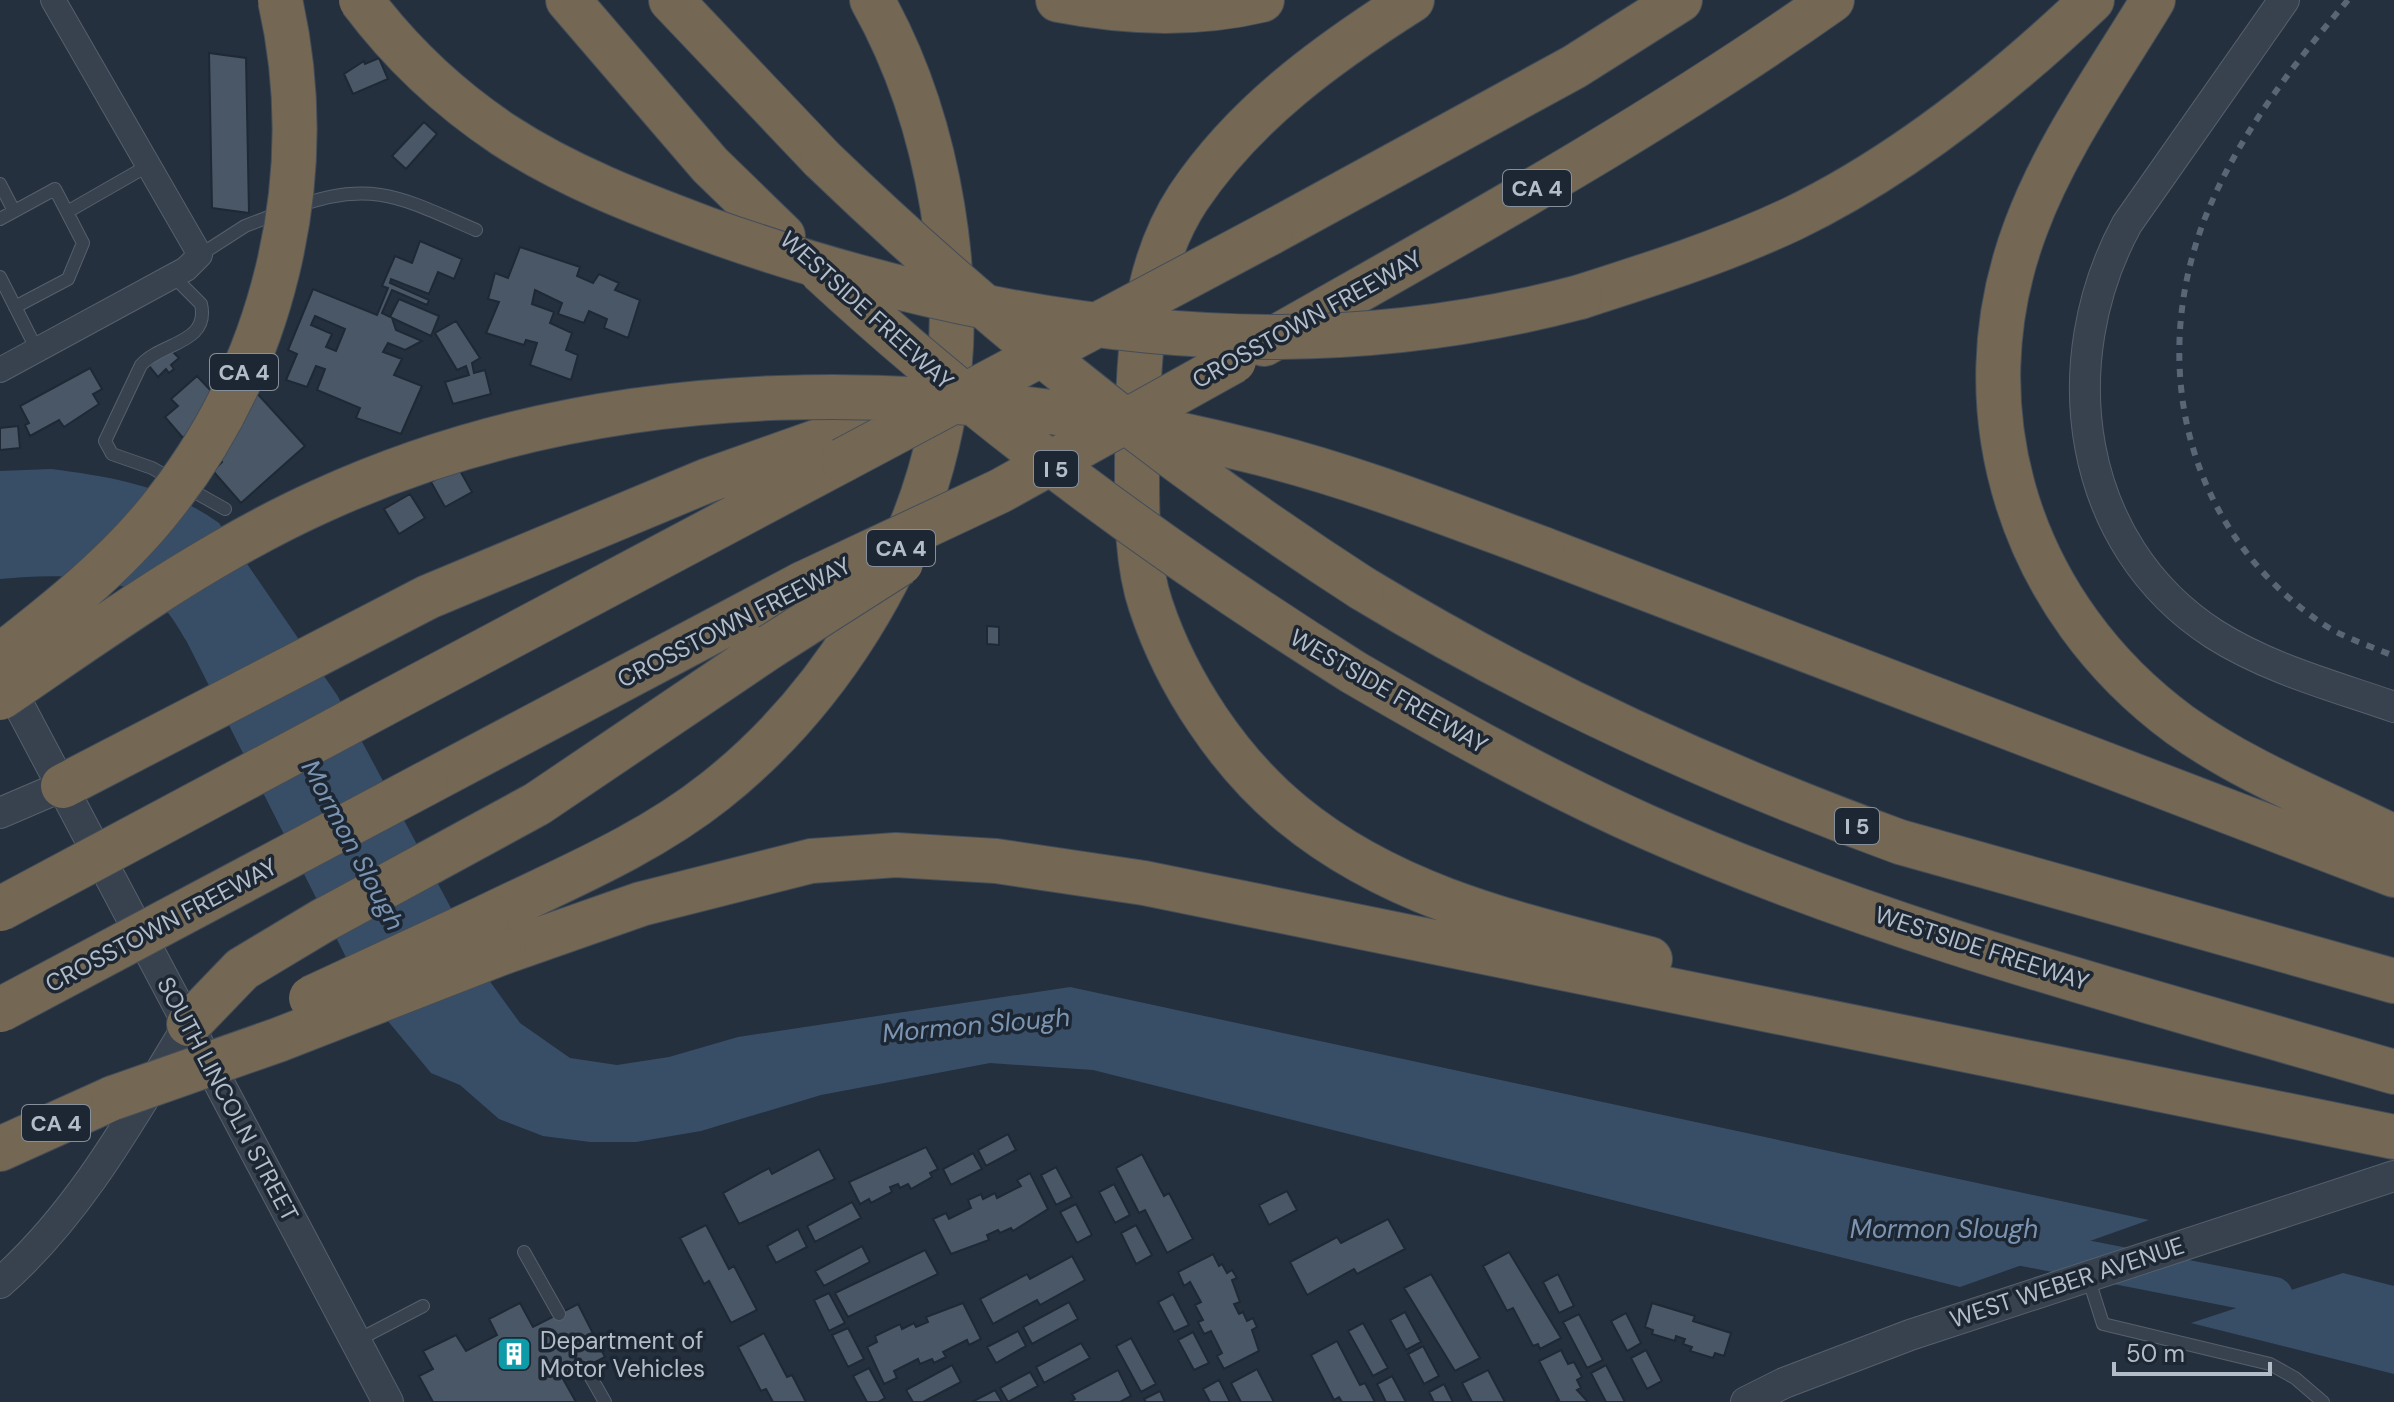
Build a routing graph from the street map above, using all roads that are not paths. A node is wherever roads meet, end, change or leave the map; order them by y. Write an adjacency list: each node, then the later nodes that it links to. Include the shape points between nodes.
1 (53, 0): 15 (street)
2 (280, 0): 30 (highway, CA 4, bridge, via 293,86 293,170 282,253 244,372 205,446 156,514 98,574)
3 (361, 0): 12 (highway, bridge, via 448,92 538,156 617,194 742,241 923,293 1008,310 1132,328 1280,337 1365,334 1518,313 1706,256 1806,211 1891,161 2041,48)
4 (568, 0): 44 (highway, WESTSIDE FREEWAY / I 5, bridge, via 710,165 916,356 1054,468 1201,574 1353,672 1502,757 1726,859 1937,937)
5 (671, 0): 40 (highway, I 5, bridge, via 822,159 946,276 1077,386 1217,491 1362,588 1497,665 1664,747 1900,842)
6 (872, 0): 39 (highway, CA 4, via 902,57 934,162 944,213 950,309 949,378 941,428 905,539 841,653 753,757 646,838)
7 (1058, 0): 8 (highway, via 1162,11)
8 (1262, 0)
9 (1412, 0): 43 (highway, via 1325,57 1249,123 1187,200 1159,262 1139,352 1137,513 1150,605 1190,689 1263,788 1329,842 1415,889 1535,929 2018,1046)
10 (1680, 0): 27 (highway, bridge, via 1574,67 1018,368)
11 (1832, 0): 28 (highway, CROSSTOWN FREEWAY / CA 4, bridge, via 1587,158)
12 (2092, 0)
13 (2153, 0): 36 (highway, via 2058,158 2026,225 2008,281 1998,340 1998,408 2010,482 2035,552 2074,621 2126,682 2249,765)
14 (2284, 0): 33 (street, via 2113,249 2093,305 2085,352 2087,430 2100,484 2127,542 2185,612 2264,660)
15 (149, 165): 18 (lane); 21 (street)
16 (0, 184): 17 (lane)
17 (14, 211): 18 (lane, via 55,189); 19 (lane)
18 (67, 212): 24 (lane, via 83,243 68,279)
19 (0, 219)
20 (476, 230): 21 (lane, via 400,198 339,192 245,226)
21 (200, 255): 22 (street)
22 (173, 276): 25 (street); 29 (lane, via 201,304 203,324 148,356 105,441 112,454 152,468)
23 (0, 277): 24 (lane)
24 (15, 307): 25 (lane)
25 (37, 350): 26 (street)
26 (0, 370)
27 (846, 445): 34 (highway, via 706,481 428,597); 38 (highway, bridge, via 382,705)
28 (1000, 491): 41 (highway, CROSSTOWN FREEWAY / CA 4, bridge, via 802,584); 42 (highway, bridge, via 938,538 537,804 242,969)
29 (225, 509)
30 (0, 656)
31 (0, 669): 34 (street, SOUTH LINCOLN STREET)
32 (0, 698): 37 (highway, bridge, via 204,562 324,500 472,445 658,407 847,398 994,405 1113,422 1314,468 1543,549)
33 (2394, 707)
34 (63, 786): 35 (street); 42 (street, SOUTH LINCOLN STREET)
35 (0, 813)
36 (2394, 837)
37 (2394, 875)
38 (0, 909)
39 (496, 934): 43 (highway, via 811,861 896,855 996,861 1144,883); 46 (highway, CA 4, bridge, via 249,1026 113,1098)
40 (2389, 979)
41 (0, 1010)
42 (189, 1024): 50 (street, via 110,1155 36,1248); 53 (street, SOUTH LINCOLN STREET)
43 (2044, 1066): 45 (highway)
44 (2394, 1072)
45 (2394, 1137)
46 (0, 1149)
47 (2394, 1176): 49 (street, WEST WEBER AVENUE)
48 (524, 1252): 52 (lane)
49 (2087, 1274): 57 (street, WEST WEBER AVENUE, via 1896,1340); 58 (lane, via 2103,1324 2270,1364)
50 (0, 1283)
51 (423, 1306): 53 (lane)
52 (559, 1314)
53 (356, 1341): 55 (street, SOUTH LINCOLN STREET)
54 (585, 1367): 56 (lane)
55 (388, 1402)
56 (605, 1402)
57 (1746, 1402)
58 (2323, 1402)

